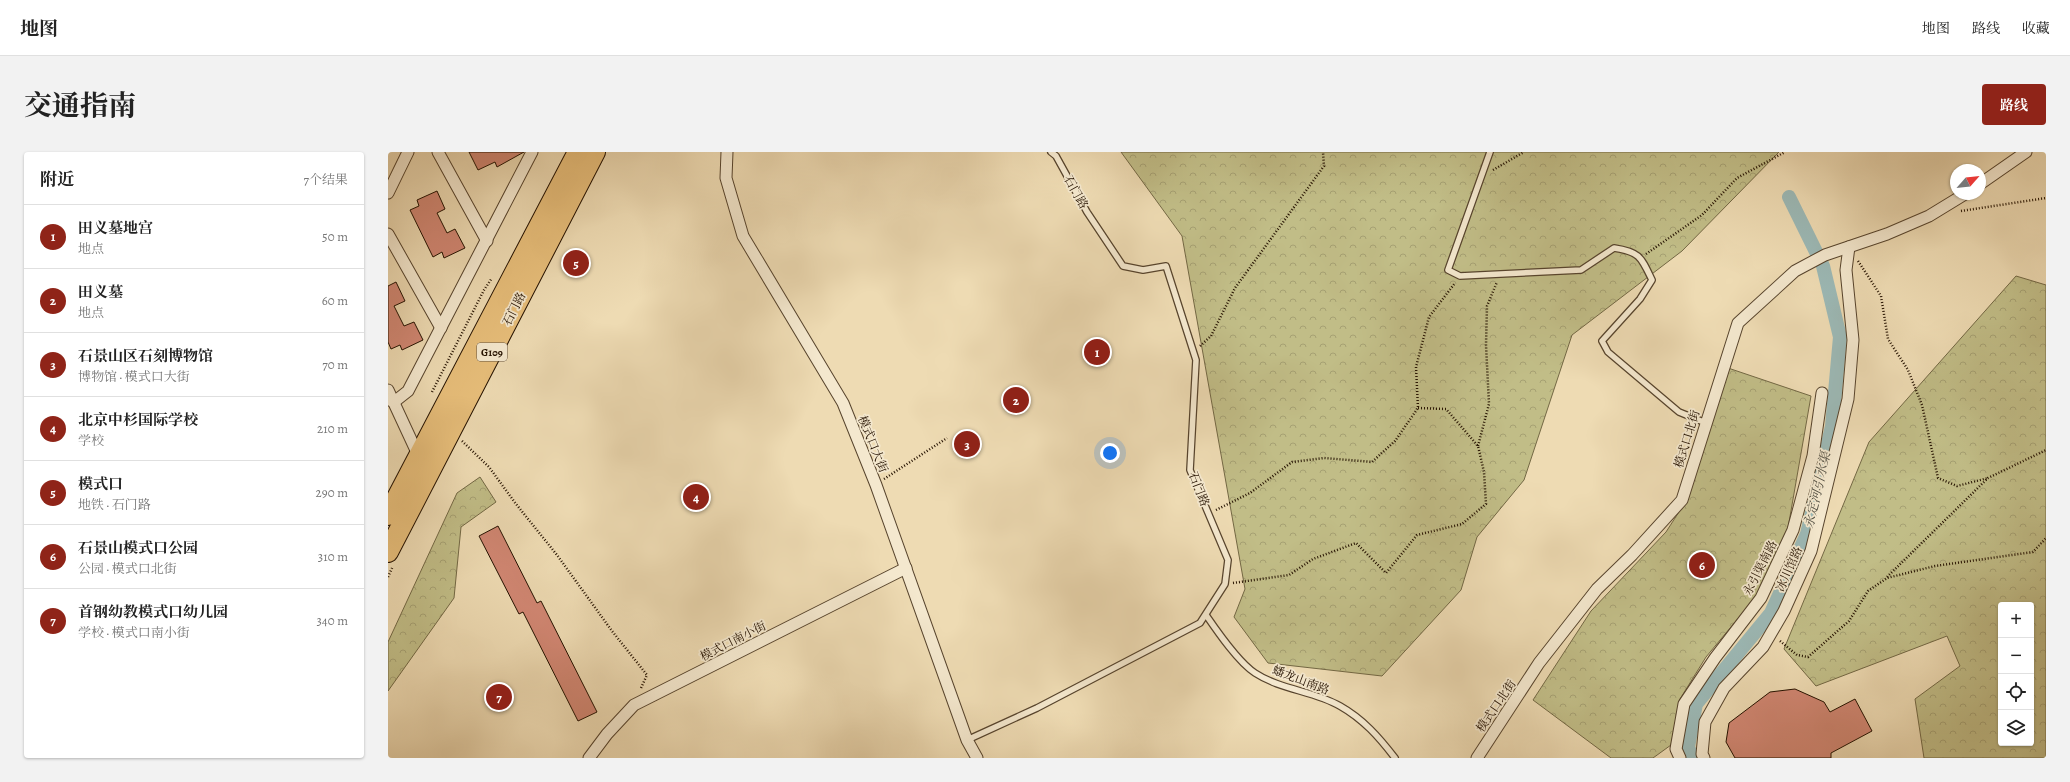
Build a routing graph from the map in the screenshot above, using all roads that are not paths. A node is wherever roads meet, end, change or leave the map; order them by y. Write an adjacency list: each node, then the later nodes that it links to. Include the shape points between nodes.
1 (408, 152): 11 (street)
2 (438, 152): 14 (street)
3 (532, 152): 14 (street)
4 (578, 152): 21 (highway, 石门路 / G109)
5 (595, 152): 21 (highway, 石门路 / G109, via 451,430)
6 (727, 152): 24 (street, 模式口大街, via 726,178 742,236 843,402)
7 (1051, 152): 25 (lane, 石门路, via 1056,156 1086,212 1123,266 1143,270 1166,266 1196,360 1190,470 1228,560 1225,584)
8 (1490, 152): 20 (lane, via 1448,270 1460,276 1581,270 1614,248 1631,250 1642,258 1652,280 1640,299 1602,341 1608,352 1679,412)
9 (2026, 152): 10 (street)
10 (1986, 180)
11 (388, 193)
12 (1955, 200): 15 (street, 模式口北街, via 1929,216)
13 (388, 234): 16 (street)
14 (486, 241): 16 (street)
15 (1849, 247): 20 (street, 模式口北街, via 1826,255 1795,271 1738,323); 32 (street, 冰川馆路, via 1846,270 1853,340 1848,399 1811,551 1784,611 1763,647 1724,688 1705,722 1702,754)
16 (441, 328): 19 (street, via 408,391)
17 (388, 390): 19 (street)
18 (1822, 393): 31 (street, 永引渠南路, via 1813,456 1793,530 1761,598 1684,704 1676,749)
19 (391, 400): 21 (street)
20 (1706, 423): 30 (street, 模式口北街, via 1682,500 1597,590 1539,663)
21 (424, 463): 22 (highway, 石门路 / G109); 23 (highway, 石门路 / G109)
22 (388, 515)
23 (388, 552)
24 (906, 568): 26 (street, 模式口大街); 27 (street, 模式口南小街, via 634,705)
25 (1206, 614): 26 (lane, 石门路, via 1200,623 1193,627 1037,708); 29 (lane, 蟠龙山南路, via 1222,640 1254,672 1281,686 1339,706 1375,732)
26 (968, 740): 28 (street, 模式口大街)
27 (589, 758)
28 (977, 758)
29 (1395, 758)
30 (1476, 758)
31 (1680, 758)
32 (1704, 758)

